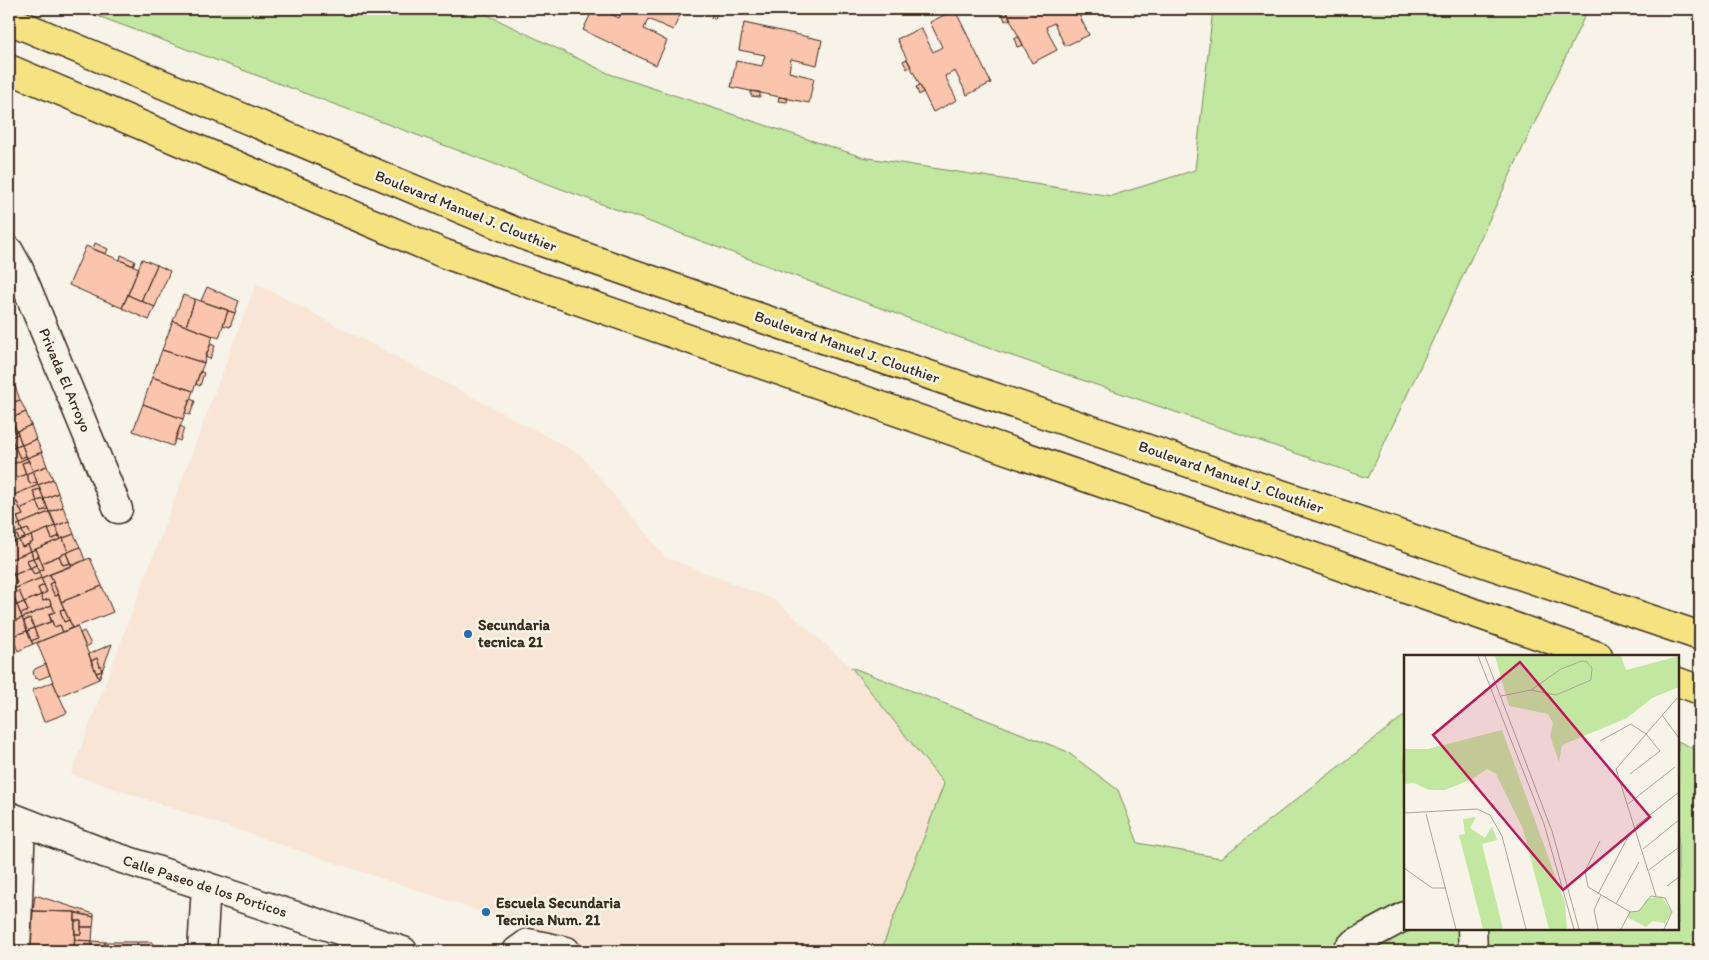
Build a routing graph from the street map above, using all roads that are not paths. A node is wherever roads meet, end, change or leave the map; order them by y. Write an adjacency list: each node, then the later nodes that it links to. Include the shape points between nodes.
1 (9, 20): 5 (main road, Boulevard Manuel J. Clouthier, via 528,238)
2 (9, 69): 6 (main road, via 445,254)
3 (9, 252): 4 (street, Privada El Arroyo, via 19,269)
4 (118, 509)
5 (1700, 636)
6 (1591, 655)
7 (1679, 682): 8 (main road)
8 (1700, 690)
9 (15, 819): 10 (street, Calle Paseo de los Porticos, via 104,853); 13 (street)
10 (206, 886): 14 (street); 15 (street, Calle Paseo de los Porticos)
11 (1404, 917): 18 (street, via 1353,944)
12 (1472, 930): 19 (street)
13 (16, 951)
14 (202, 951)
15 (403, 951)
16 (517, 951): 17 (street, via 528,943)
17 (566, 951)
18 (1347, 951)
19 (1473, 951)

